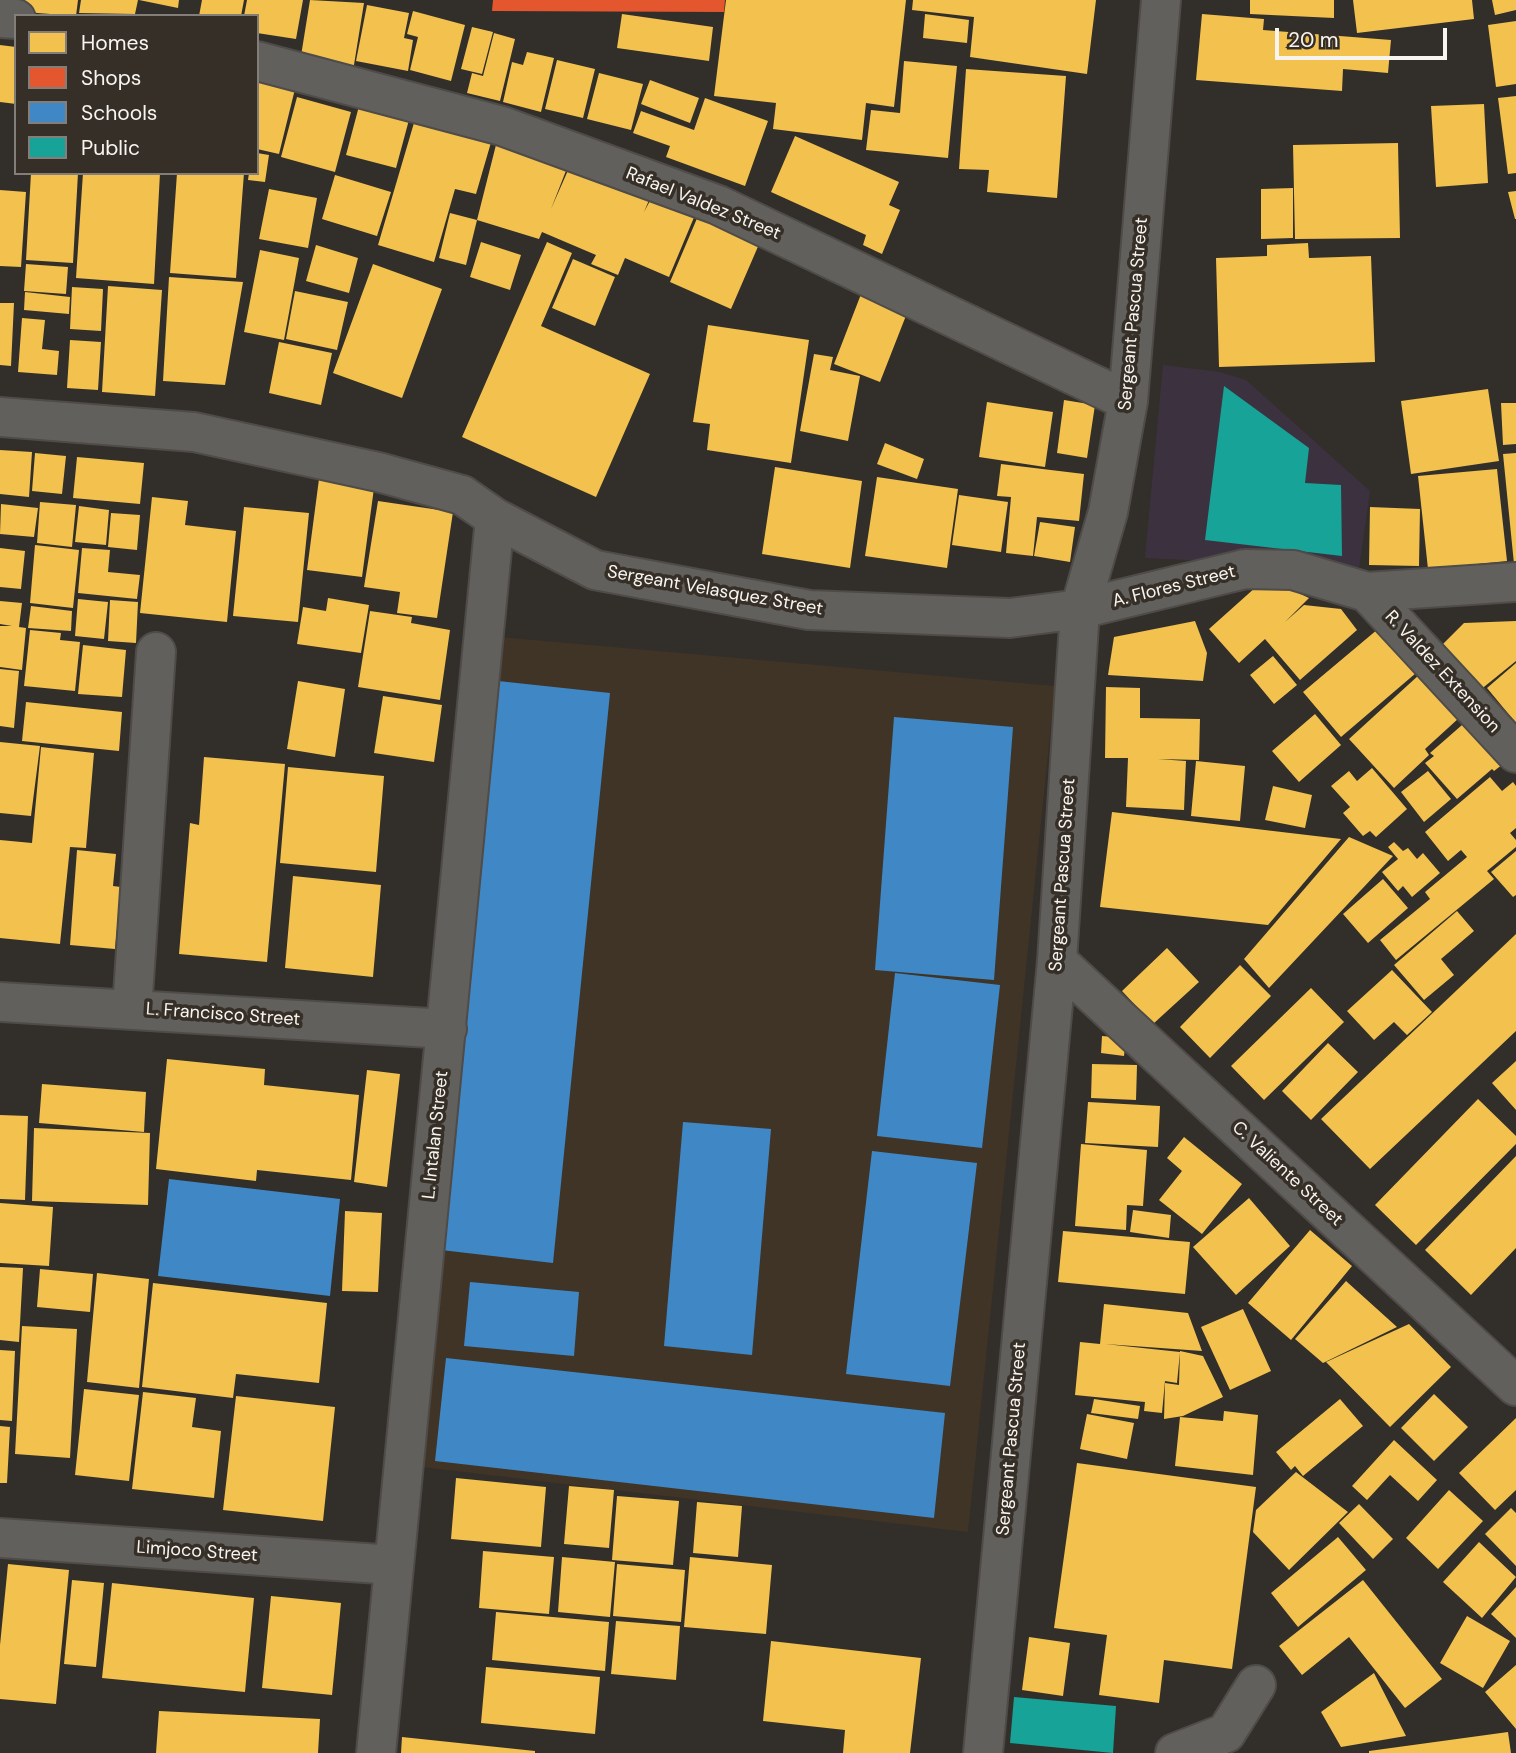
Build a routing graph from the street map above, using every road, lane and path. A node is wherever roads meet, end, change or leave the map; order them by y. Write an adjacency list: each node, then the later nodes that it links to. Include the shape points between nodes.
1 (1161, 0): 3 (street, Sergeant Pascua Street)
2 (259, 62): 3 (street, Rafael Valdez Street, via 502,126 718,205)
3 (1128, 401): 8 (street, Sergeant Pascua Street, via 1108,512)
4 (0, 417): 5 (street, Sergeant Velasquez Street, via 194,432 462,495)
5 (495, 518): 8 (street, Sergeant Velasquez Street, via 595,570 809,610 1010,618); 14 (street, L. Intalan Street)
6 (1516, 582): 7 (street, A. Flores Street)
7 (1367, 592): 8 (street, A. Flores Street, via 1293,570 1245,569); 10 (street, R. Valdez Extension)
8 (1080, 609): 11 (street, Sergeant Pascua Street)
9 (156, 652): 13 (street)
10 (1516, 753)
11 (1057, 961): 15 (street, C. Valiente Street); 20 (street, Sergeant Pascua Street)
12 (0, 1002): 13 (street, L. Francisco Street)
13 (132, 1010): 14 (street, L. Francisco Street)
14 (447, 1029): 17 (street, L. Intalan Street)
15 (1516, 1386)
16 (0, 1538): 17 (street, Limjoco Street)
17 (394, 1565): 19 (street, L. Intalan Street)
18 (1256, 1685): 21 (street, via 1226,1733)
19 (376, 1753)
20 (983, 1753)
21 (1175, 1753)

